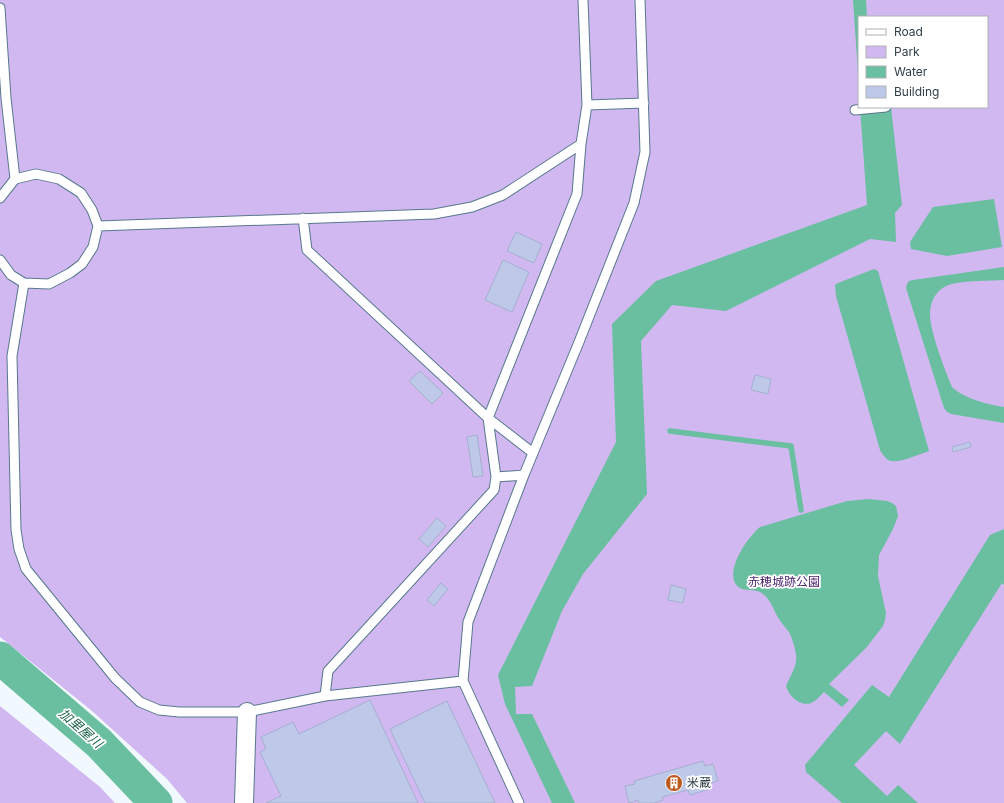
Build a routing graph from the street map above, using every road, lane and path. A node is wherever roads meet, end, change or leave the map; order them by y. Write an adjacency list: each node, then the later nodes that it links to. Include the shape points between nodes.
1 (583, 0): 5 (lane)
2 (640, 0): 4 (lane)
3 (0, 8): 9 (lane)
4 (644, 103): 5 (lane); 16 (lane, via 646,152 634,203)
5 (587, 105): 8 (lane)
6 (876, 108): 7 (lane)
7 (855, 110)
8 (581, 144): 11 (lane, via 502,195 472,207 434,214); 15 (lane, via 577,194)
9 (15, 179): 10 (lane); 12 (lane, via 36,174 59,179 81,193)
10 (0, 198)
11 (302, 218): 12 (lane); 15 (lane, via 307,250)
12 (98, 226): 14 (lane, via 93,247 82,264 49,284)
13 (0, 260): 14 (lane, via 11,275)
14 (24, 283): 21 (lane, via 12,356 16,530 26,570 115,678 140,702 159,710 179,712)
15 (488, 418): 16 (lane); 18 (lane)
16 (533, 453): 17 (lane)
17 (524, 475): 18 (lane); 19 (lane, via 468,622)
18 (496, 477): 20 (lane, via 494,490 328,671)
19 (463, 681): 20 (lane); 23 (lane)
20 (325, 696): 21 (lane)
21 (247, 712): 22 (street)
22 (244, 803)
23 (519, 803)

